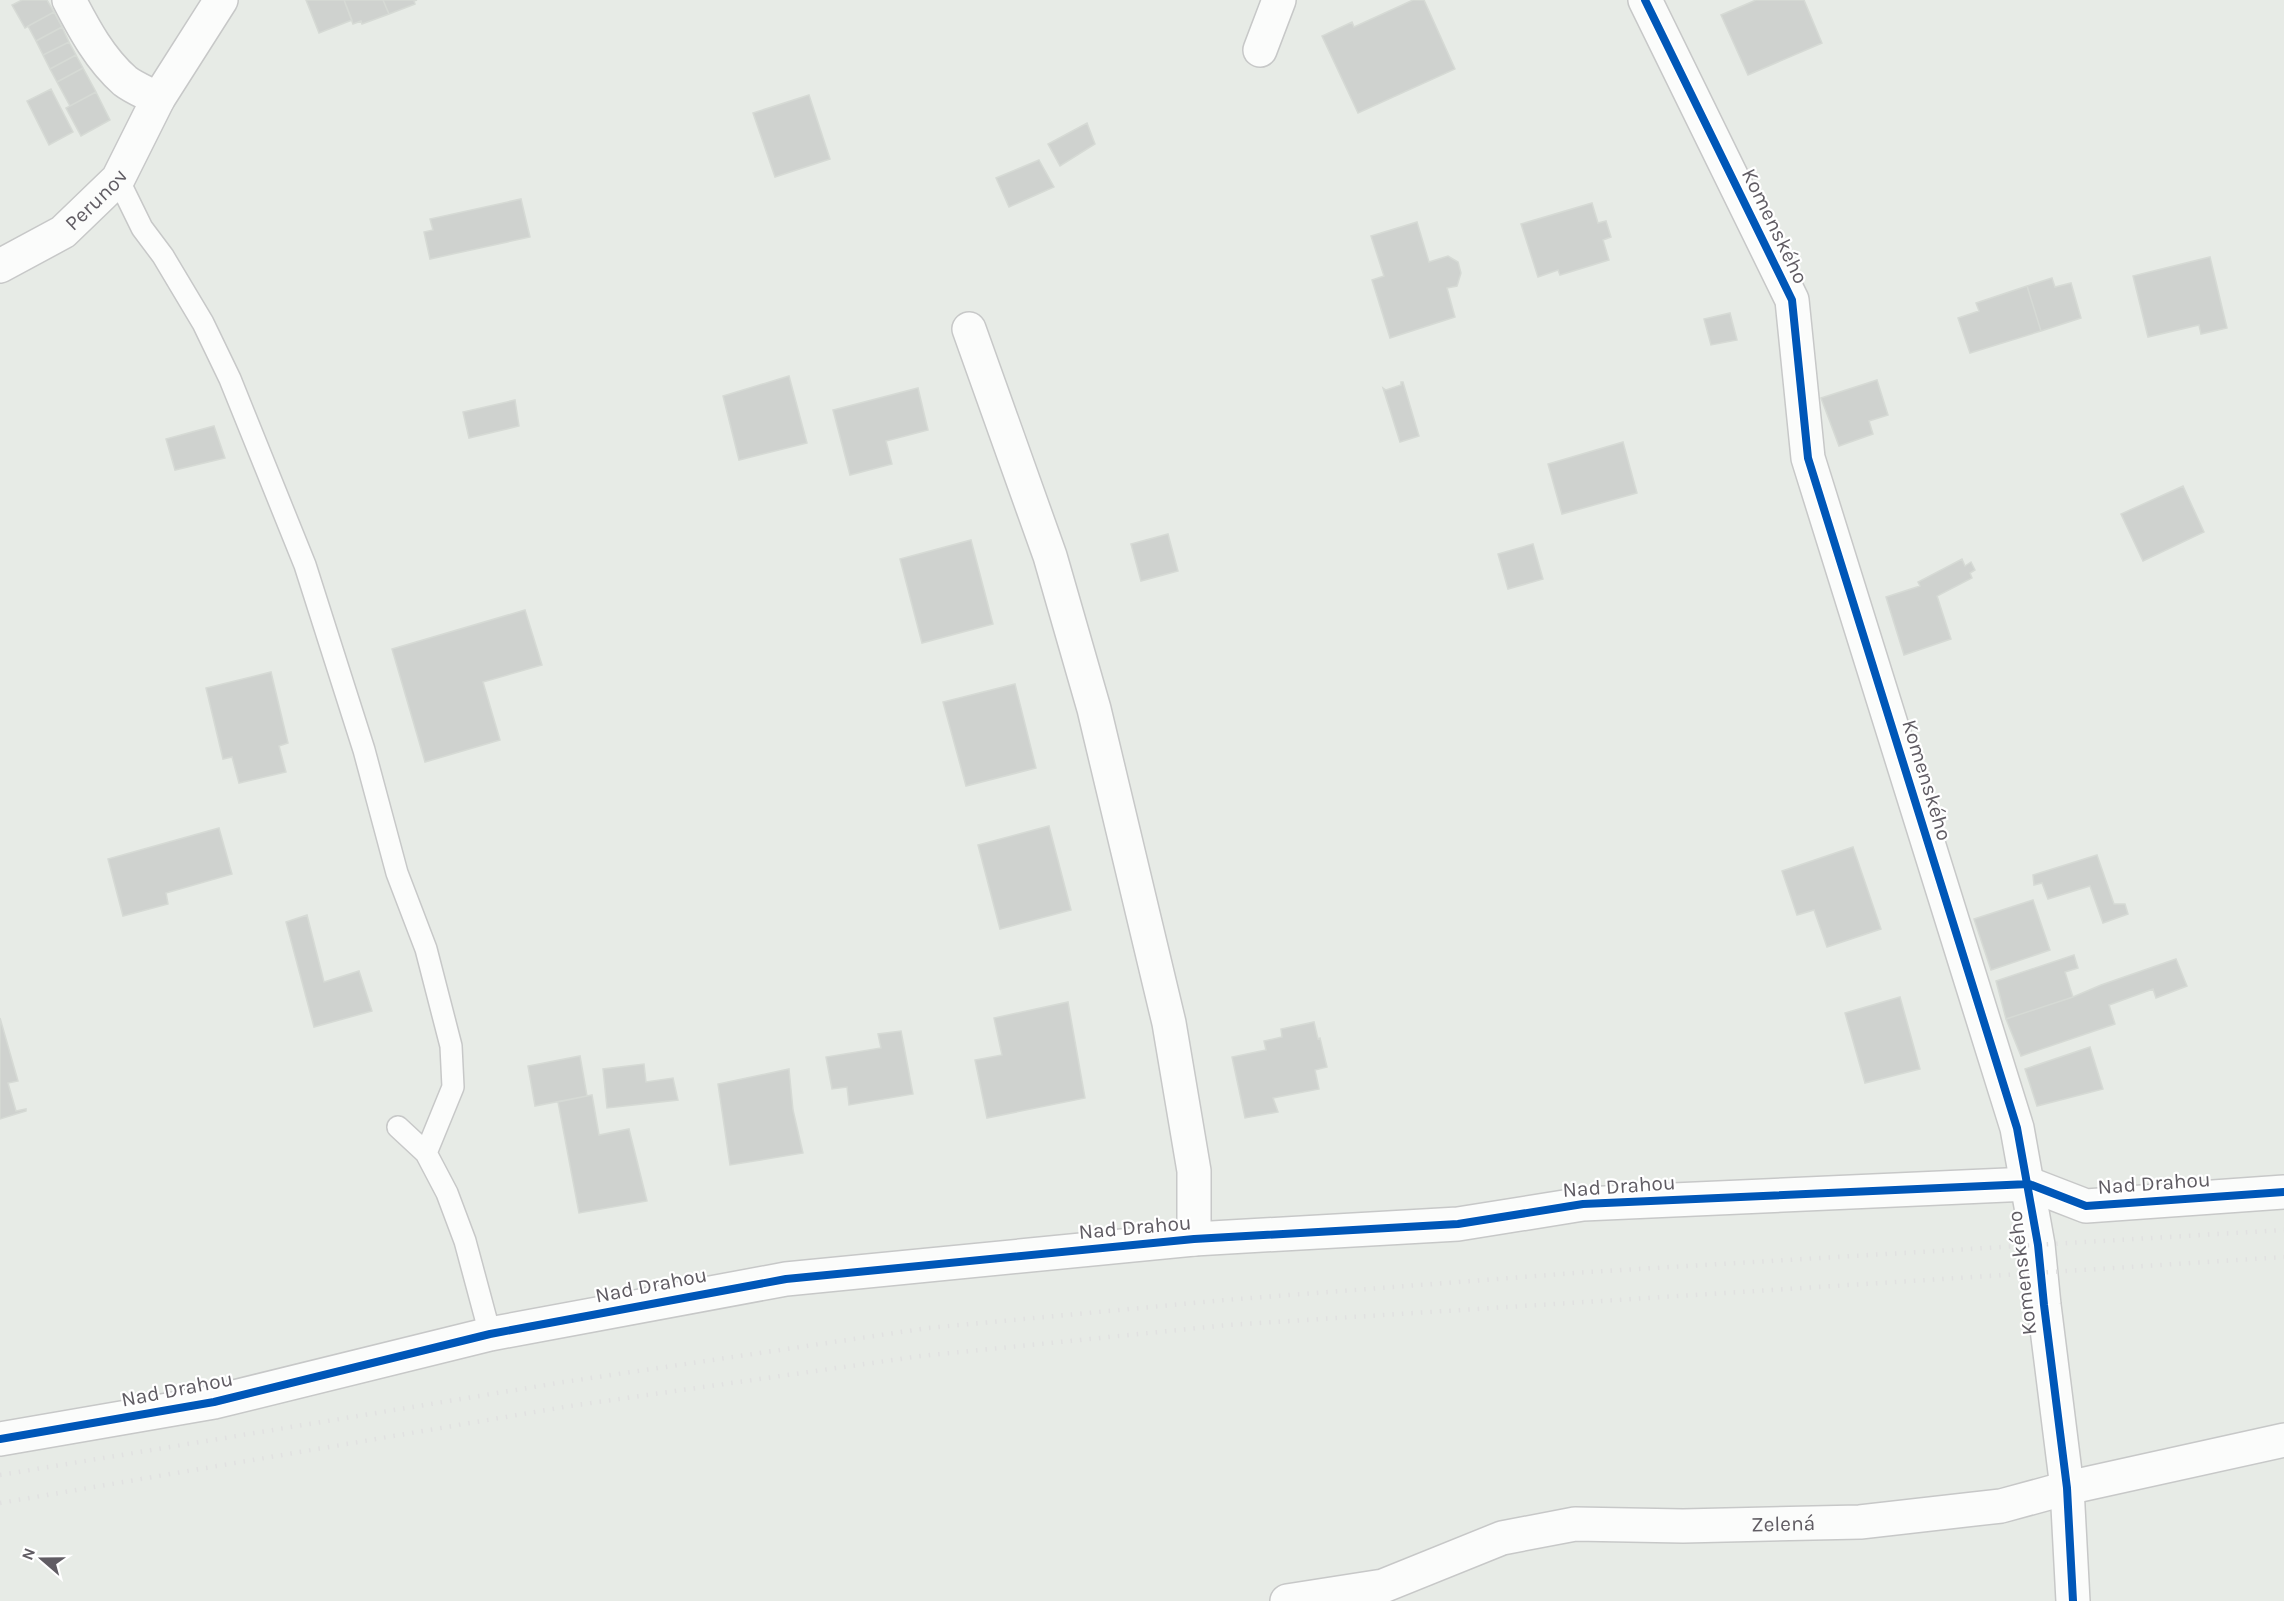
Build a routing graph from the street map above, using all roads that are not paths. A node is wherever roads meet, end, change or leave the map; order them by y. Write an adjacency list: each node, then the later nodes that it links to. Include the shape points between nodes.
1 (69, 0): 6 (street, via 104,59 126,82)
2 (221, 0): 6 (street, Perunov)
3 (1279, 0): 5 (street)
4 (1646, 0): 12 (street, Komenského, via 1792,300 1808,458 2018,1128)
5 (1260, 50)
6 (158, 99): 7 (street, Perunov)
7 (118, 179): 8 (street, Perunov, via 63,231); 11 (lane, via 142,228 203,323 230,379 305,565 397,873 426,949 451,1046 453,1087)
8 (0, 266)
9 (969, 329): 14 (street, via 1050,556 1094,709 1168,1023 1194,1171)
10 (398, 1127): 11 (lane)
11 (426, 1153): 15 (lane, via 465,1241)
12 (2029, 1184): 13 (street, Nad Drahou, via 2086,1206); 14 (street, Nad Drahou, via 1583,1204 1458,1224); 18 (street, Komenského)
13 (2284, 1192)
14 (1194, 1239): 15 (street, Nad Drahou, via 786,1278)
15 (490, 1334): 16 (street, Nad Drahou, via 214,1402)
16 (0, 1439)
17 (2284, 1440): 18 (street, Zelená)
18 (2067, 1488): 19 (street, Zelená, via 2001,1506 1860,1522 1575,1524 1502,1538 1383,1586); 20 (street, Komenského)
19 (1287, 1601)
20 (2073, 1601)

